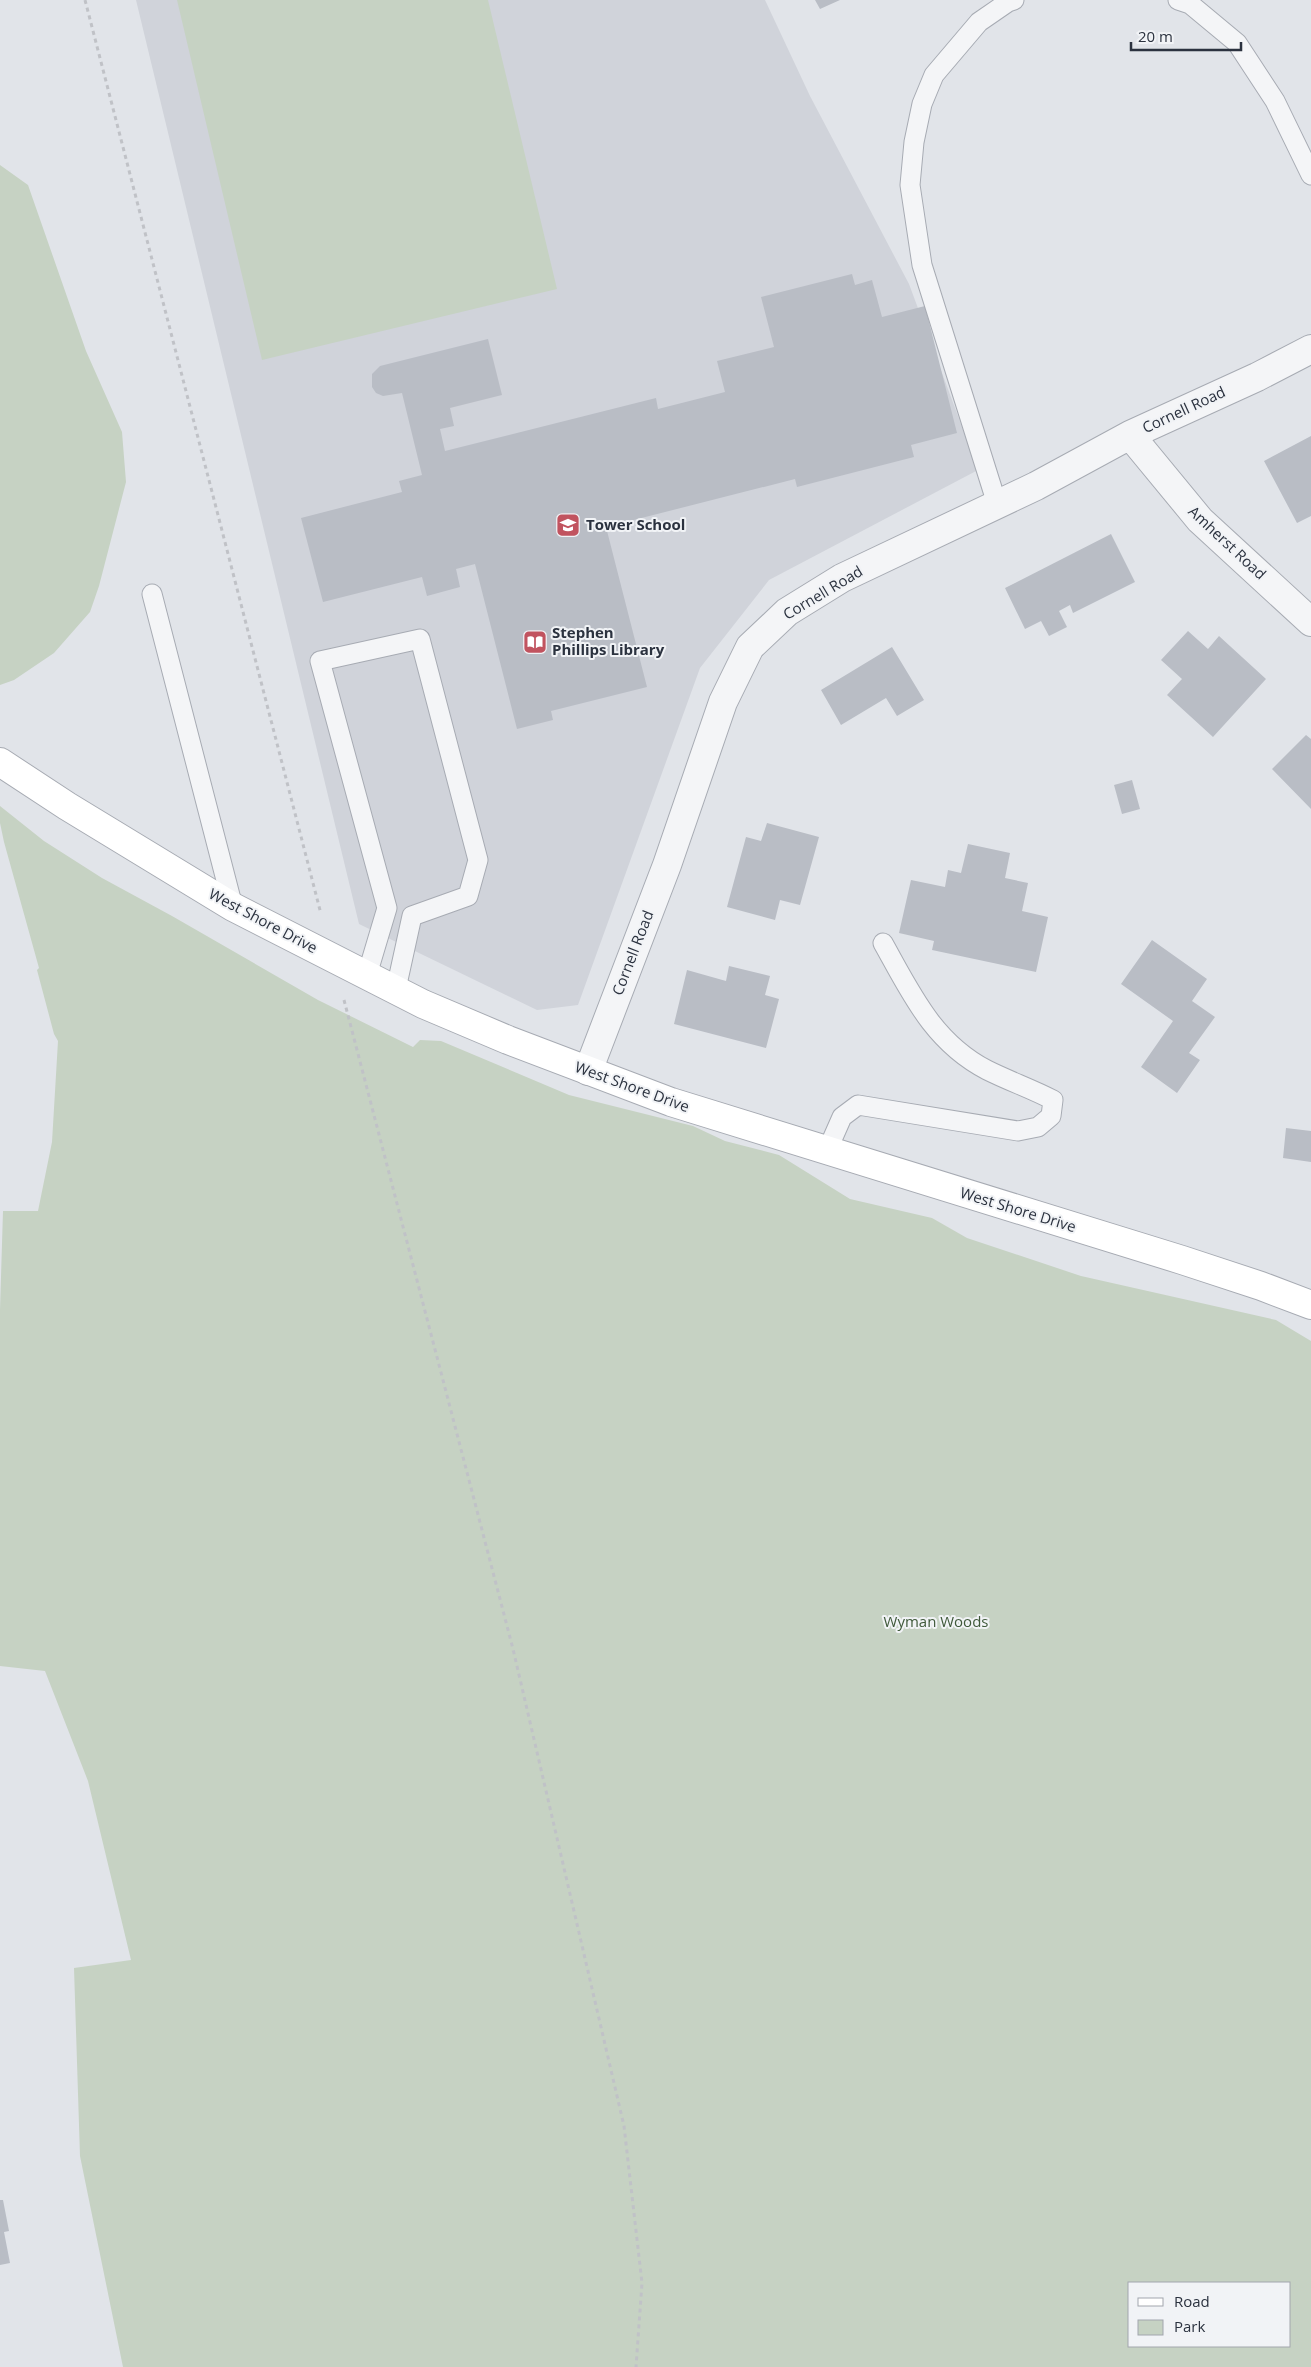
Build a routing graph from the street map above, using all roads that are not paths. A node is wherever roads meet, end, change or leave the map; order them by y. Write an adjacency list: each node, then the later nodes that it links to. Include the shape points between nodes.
1 (1014, 0): 6 (lane, via 979,22 934,75 922,104 910,185 922,264)
2 (1178, 0): 3 (lane, via 1190,4 1237,43 1275,101)
3 (1311, 175)
4 (1311, 349): 5 (street, Cornell Road)
5 (1130, 435): 6 (street, Cornell Road); 8 (street, Amherst Road, via 1200,520)
6 (997, 504): 14 (street, Cornell Road, via 842,578 787,612 750,647 723,702 667,865)
7 (152, 594): 10 (lane)
8 (1311, 622)
9 (0, 762): 10 (main road, West Shore Drive)
10 (233, 907): 12 (main road, West Shore Drive)
11 (883, 942): 15 (lane, via 917,1006 945,1041 987,1070 1053,1100 1051,1116 1038,1127 1018,1131 858,1105 842,1117)
12 (367, 975): 13 (main road, West Shore Drive); 13 (lane, via 387,908 320,661 420,638 478,860 468,896 412,916)
13 (396, 989): 14 (main road, West Shore Drive, via 508,1040)
14 (588, 1071): 15 (main road, West Shore Drive, via 672,1102)
15 (827, 1151): 16 (main road, West Shore Drive, via 1182,1260)
16 (1311, 1305)

